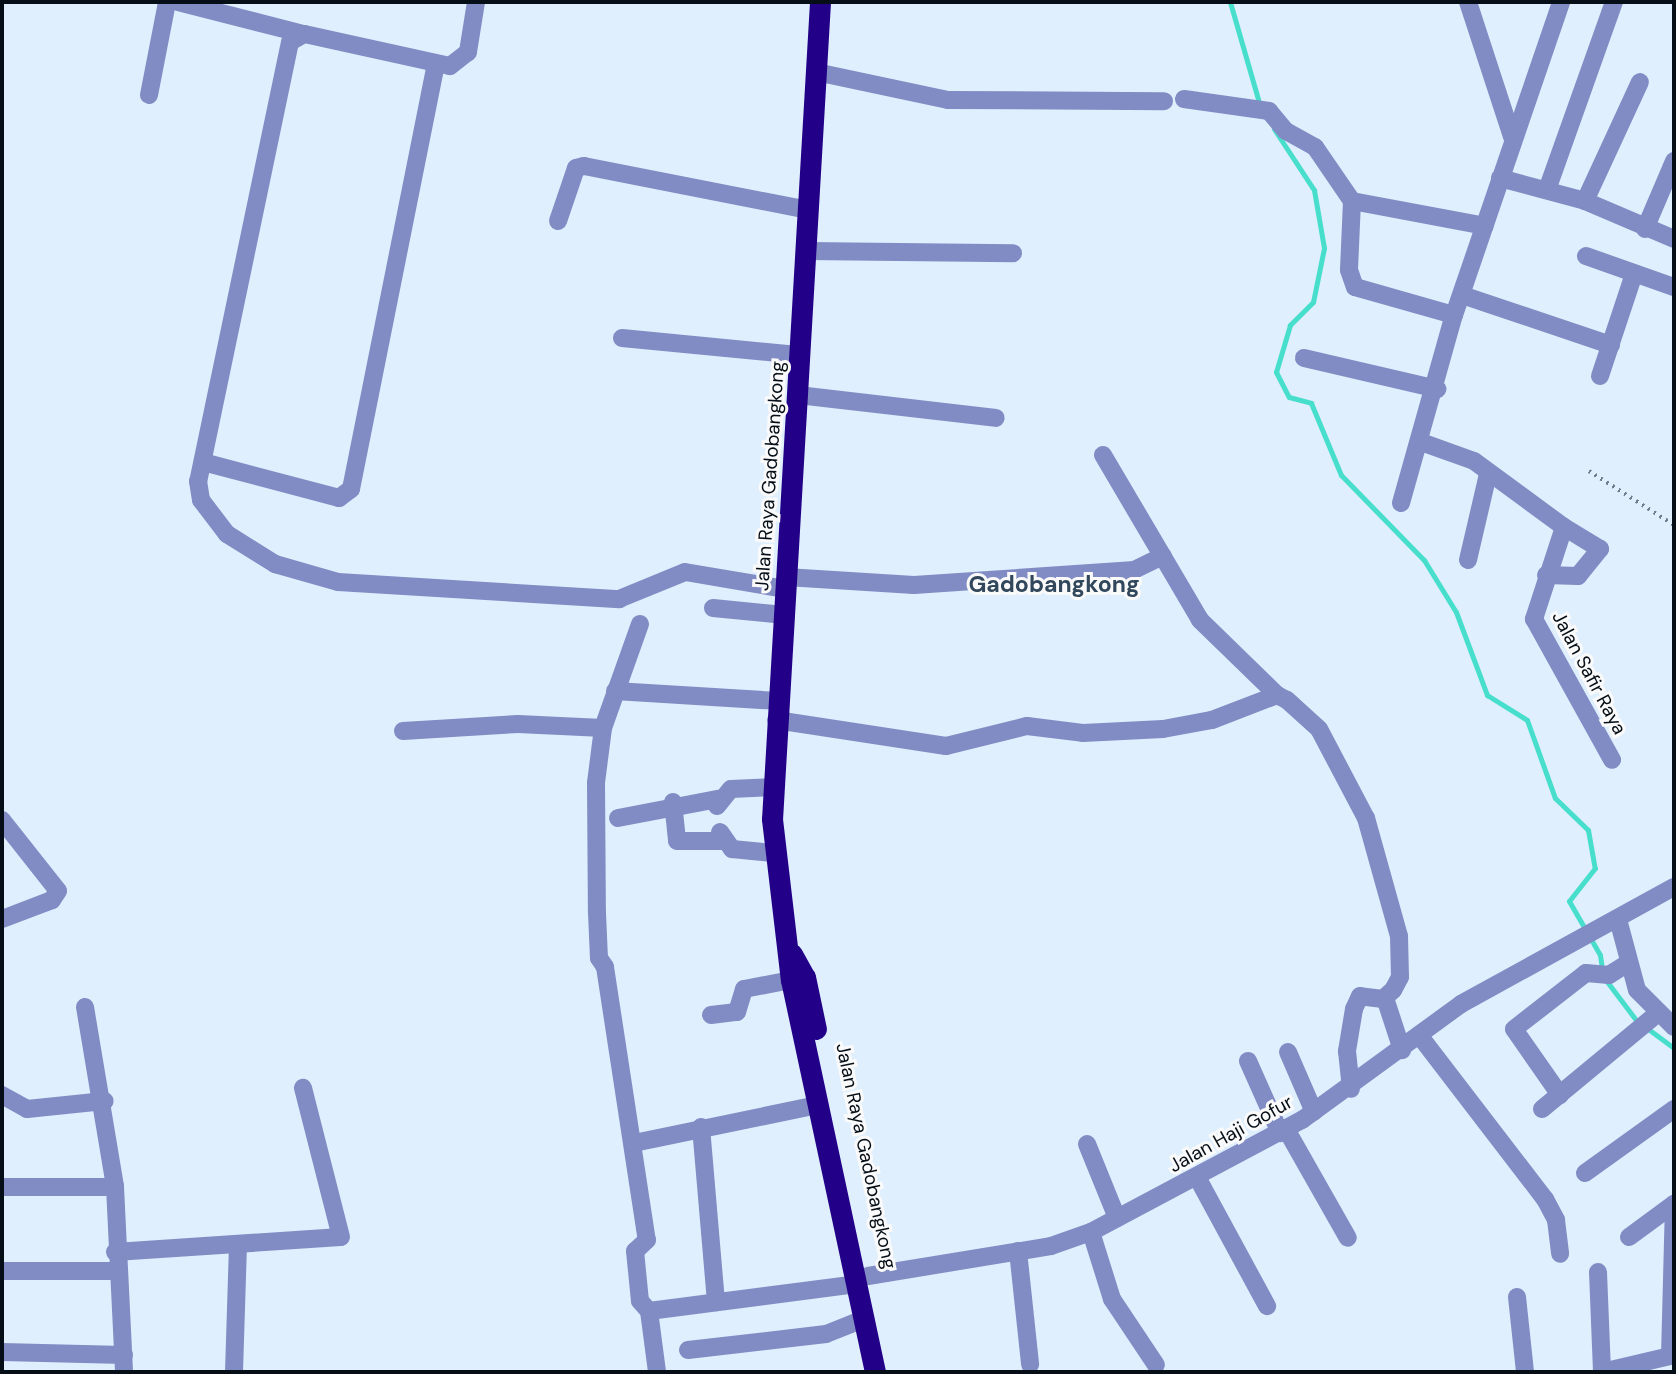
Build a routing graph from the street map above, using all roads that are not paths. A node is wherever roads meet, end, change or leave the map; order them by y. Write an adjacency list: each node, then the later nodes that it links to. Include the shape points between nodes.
1 (167, 2): 12 (street)
2 (178, 2): 8 (street)
3 (476, 2): 9 (street, via 468,52 457,64)
4 (820, 2): 10 (highway, Jalan Raya Gadobangkong)
5 (1468, 2): 15 (street)
6 (1560, 2): 15 (street)
7 (1614, 2): 18 (street)
8 (304, 34): 9 (street); 43 (street, via 290,42)
9 (436, 65): 43 (street, via 351,489 339,498)
10 (816, 72): 14 (street, via 948,100); 21 (highway, Jalan Raya Gadobangkong)
11 (1640, 82): 20 (street)
12 (149, 95)
13 (1184, 99): 19 (street, via 1269,111 1286,131 1315,147)
14 (1164, 100)
15 (1512, 137): 17 (street)
16 (1674, 161): 24 (street)
17 (1500, 178): 18 (street); 23 (street)
18 (1548, 190): 20 (street)
19 (1352, 201): 23 (street); 32 (street, via 1349,270 1355,287)
20 (1585, 201): 24 (street)
21 (808, 209): 22 (street, via 584,166 576,168); 26 (highway, Jalan Raya Gadobangkong)
22 (558, 221)
23 (1485, 226): 31 (street)
24 (1645, 229): 25 (street)
25 (1674, 239)
26 (806, 251): 27 (street); 35 (highway, Jalan Raya Gadobangkong)
27 (1013, 253)
28 (1586, 256): 29 (street)
29 (1634, 274): 30 (street); 34 (street)
30 (1674, 287)
31 (1465, 296): 32 (street); 34 (street)
32 (1454, 314): 38 (street)
33 (622, 338): 35 (street)
34 (1611, 345): 37 (street)
35 (800, 355): 39 (highway, Jalan Raya Gadobangkong)
36 (1304, 359): 38 (street)
37 (1600, 376)
38 (1437, 389): 41 (street)
39 (798, 395): 40 (street); 50 (highway, Jalan Raya Gadobangkong)
40 (996, 418)
41 (1421, 442): 44 (street, via 1474,461); 45 (street)
42 (1103, 455): 47 (street)
43 (203, 462): 50 (street, via 201,500 227,534 275,564 338,582 619,599 685,572)
44 (1488, 474): 46 (street); 48 (street)
45 (1401, 503)
46 (1564, 527): 49 (street, Jalan Safir Raya); 49 (street, via 1600,549 1578,576)
47 (1163, 556): 50 (street, via 1134,570 914,585); 55 (street, via 1216,639)
48 (1468, 560)
49 (1546, 575): 59 (street, Jalan Safir Raya, via 1534,608 1536,628)
50 (786, 583): 52 (highway, Jalan Raya Gadobangkong)
51 (713, 608): 52 (street)
52 (784, 615): 56 (highway, Jalan Raya Gadobangkong)
53 (640, 624): 54 (street)
54 (615, 691): 56 (street); 57 (street)
55 (1277, 695): 56 (street, via 1212,720 1163,729 1083,733 1027,726 946,746); 71 (street, via 1314,722 1366,818 1402,957 1400,977)
56 (777, 710): 60 (highway, Jalan Raya Gadobangkong)
57 (603, 728): 58 (street, via 518,724); 91 (street, via 596,783 599,958)
58 (403, 731)
59 (1612, 760)
60 (772, 787): 61 (street, via 731,789 718,802); 64 (highway, Jalan Raya Gadobangkong)
61 (673, 803): 62 (street); 64 (street, via 677,841 722,836 751,854)
62 (618, 818)
63 (2, 820): 66 (street, via 58,891 52,900)
64 (774, 853): 68 (highway, Jalan Raya Gadobangkong)
65 (1671, 893): 67 (street)
66 (2, 919)
67 (1619, 923): 69 (street); 76 (street, Jalan Haji Gofur, via 1576,939)
68 (791, 952): 70 (highway, Jalan Raya Gadobangkong); 109 (highway, Jalan Raya Gadobangkong, via 805,977)
69 (1625, 965): 74 (street); 83 (street, via 1601,973 1513,1031)
70 (791, 981): 73 (street, via 744,989 739,1010); 85 (highway, Jalan Raya Gadobangkong)
71 (1385, 998): 77 (street); 81 (street, via 1359,997 1347,1051)
72 (85, 1007): 84 (street)
73 (711, 1015)
74 (1651, 1021): 75 (street); 83 (street)
75 (1674, 1027)
76 (1419, 1035): 77 (street, Jalan Haji Gofur); 105 (street, via 1545,1199 1556,1220)
77 (1402, 1050): 81 (street, Jalan Haji Gofur)
78 (1287, 1052): 88 (street)
79 (1248, 1061): 90 (street)
80 (303, 1088): 102 (street, via 341,1237)
81 (1351, 1088): 88 (street, Jalan Haji Gofur)
82 (2, 1095): 84 (street, via 27,1109)
83 (1560, 1095): 87 (street)
84 (105, 1101): 96 (street)
85 (818, 1105): 89 (street); 109 (highway, Jalan Raya Gadobangkong)
86 (1674, 1109): 93 (street)
87 (1542, 1110)
88 (1314, 1112): 90 (street, Jalan Haji Gofur)
89 (701, 1127): 91 (street); 111 (street)
90 (1283, 1131): 94 (street, Jalan Haji Gofur); 101 (street)
91 (634, 1143): 113 (street, via 647,1240 635,1251 640,1301)
92 (1087, 1144): 98 (street)
93 (1585, 1173)
94 (1197, 1177): 98 (street, Jalan Haji Gofur); 112 (street)
95 (2, 1187): 96 (street)
96 (115, 1187): 104 (street)
97 (1674, 1204): 100 (street); 125 (street, via 1670,1356)
98 (1117, 1218): 99 (street, Jalan Haji Gofur)
99 (1091, 1233): 103 (street, Jalan Haji Gofur); 119 (street, via 1112,1299)
100 (1629, 1237)
101 (1348, 1238)
102 (238, 1248): 104 (street); 120 (street)
103 (1018, 1251): 109 (street, Jalan Haji Gofur); 118 (street)
104 (115, 1252): 106 (street)
105 (1560, 1254)
106 (116, 1270): 107 (street); 117 (street)
107 (2, 1271)
108 (1598, 1272): 125 (street)
109 (862, 1280): 111 (street, Jalan Haji Gofur); 114 (highway, Jalan Raya Gadobangkong); 123 (highway, Jalan Raya Gadobangkong)
110 (1517, 1297): 124 (street)
111 (716, 1302): 113 (street, Jalan Haji Gofur)
112 (1267, 1306)
113 (649, 1311): 121 (street)
114 (863, 1320): 115 (street, via 825,1334); 122 (highway, Jalan Raya Gadobangkong)
115 (688, 1350)
116 (2, 1352): 117 (street)
117 (124, 1363)
118 (1030, 1364)
119 (1156, 1365)
120 (234, 1372)
121 (657, 1372)
122 (875, 1372)
123 (888, 1372)
124 (1525, 1372)
125 (1602, 1372)

